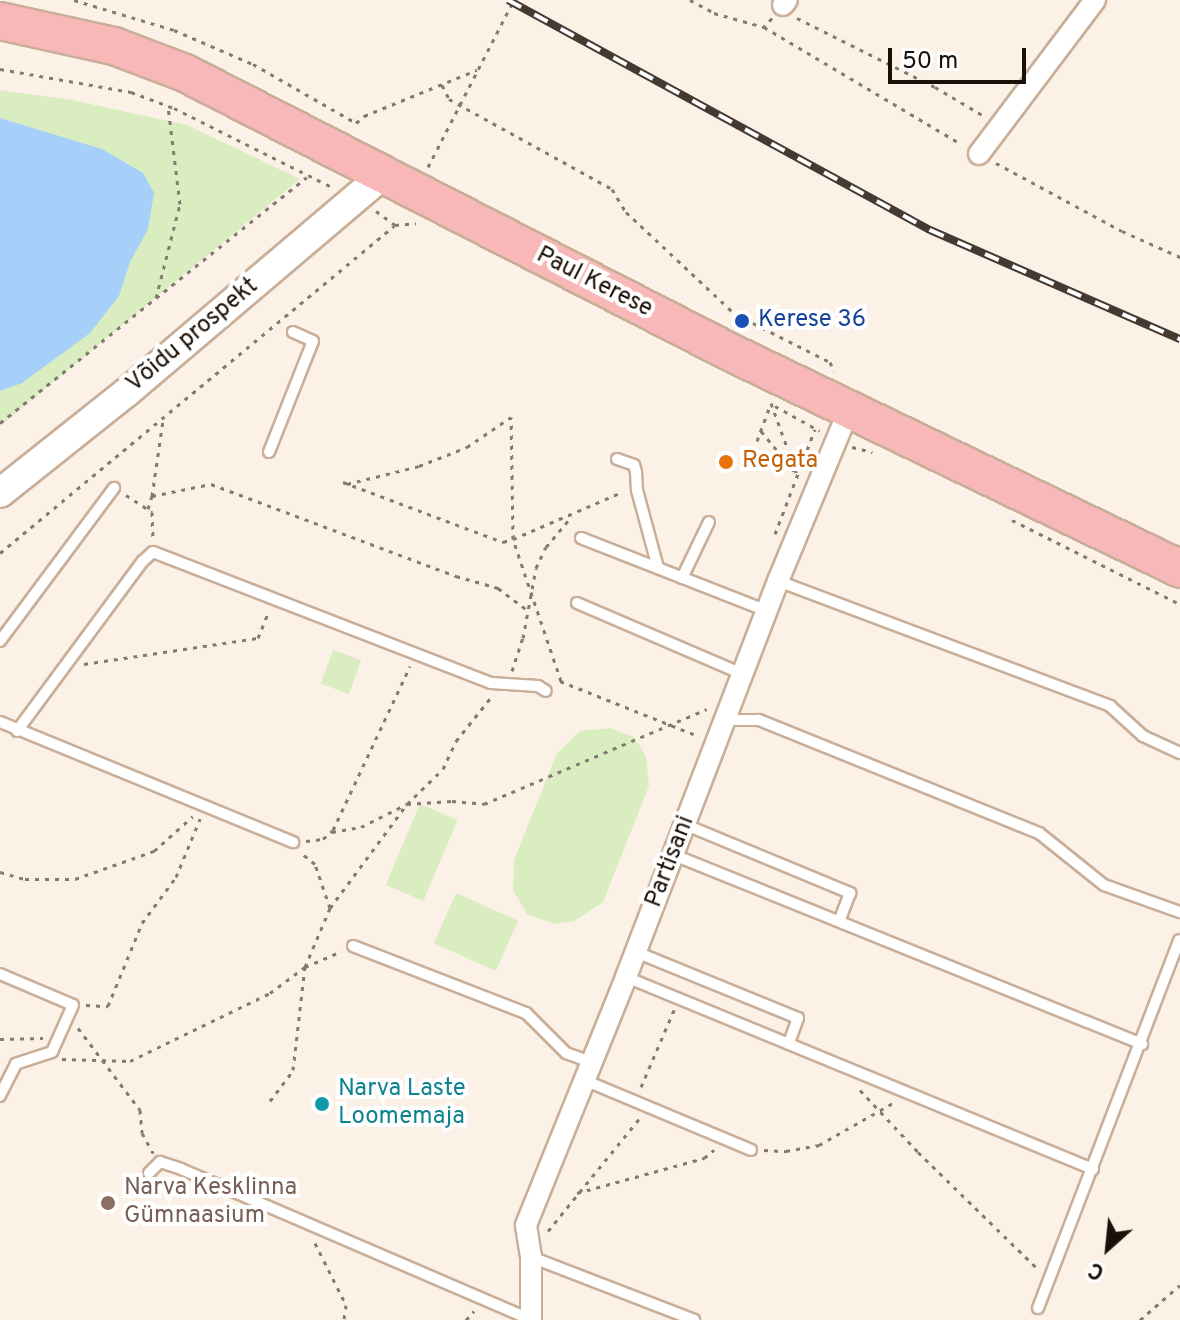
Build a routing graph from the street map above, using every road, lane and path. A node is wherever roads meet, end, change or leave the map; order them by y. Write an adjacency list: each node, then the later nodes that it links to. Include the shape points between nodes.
1 (74, 0): 10 (path, via 174,30 253,64 356,123)
2 (514, 0): 9 (path)
3 (690, 0): 7 (path)
4 (1095, 0): 13 (street)
5 (785, 3): 7 (path); 13 (path, via 819,31 984,116)
6 (0, 21): 15 (highway, Paul Kerese, via 114,46 185,73)
7 (764, 27): 14 (path)
8 (0, 69): 12 (path, via 131,92)
9 (477, 70): 10 (path); 11 (path)
10 (442, 85): 11 (path)
11 (458, 104): 18 (path); 24 (path, via 612,189 626,212 735,314 830,362)
12 (168, 106): 16 (path); 21 (path, via 180,204)
13 (1008, 115): 14 (street)
14 (979, 154): 20 (path)
15 (382, 176): 17 (street, Võidu prospekt); 18 (highway, Paul Kerese)
16 (307, 177): 17 (path); 21 (path)
17 (355, 200): 19 (path); 33 (street, Võidu prospekt, via 127,392)
18 (421, 209): 19 (path); 24 (highway, Paul Kerese)
19 (395, 225): 25 (path)
20 (1180, 257)
21 (156, 298): 26 (path)
22 (293, 332): 29 (lane, via 313,341)
23 (771, 403): 24 (path); 27 (path); 27 (path, via 797,476)
24 (836, 415): 30 (path); 46 (highway, Paul Kerese); 48 (street, Partisani)
25 (163, 420): 32 (path); 36 (path)
26 (0, 423)
27 (761, 431): 28 (path)
28 (757, 441)
29 (269, 452)
30 (881, 454)
31 (617, 459): 35 (lane, via 634,465)
32 (96, 475): 34 (path); 44 (path)
33 (2, 488)
34 (114, 488): 37 (path); 55 (lane)
35 (637, 490): 38 (path); 45 (lane)
36 (152, 496): 37 (path); 53 (path, via 211,484 498,588)
37 (148, 509): 43 (path)
38 (572, 516): 42 (path); 49 (path, via 541,557)
39 (1009, 519): 52 (path)
40 (709, 522): 47 (lane)
41 (581, 538): 45 (lane)
42 (513, 539): 42 (path, via 503,542 345,483 419,466 467,447 511,417); 49 (path)
43 (153, 552): 50 (lane); 57 (lane)
44 (0, 553)
45 (658, 568): 47 (lane)
46 (1180, 569)
47 (682, 578): 54 (lane)
48 (778, 581): 54 (street, Partisani); 68 (lane, via 1110,706 1143,736)
49 (531, 596): 53 (path); 59 (path)
50 (274, 599): 56 (lane); 57 (path, via 258,638)
51 (577, 603): 58 (lane)
52 (1180, 604)
53 (528, 611): 60 (path, via 516,667)
54 (767, 611): 58 (street, Partisani)
55 (0, 641)
56 (415, 655): 60 (lane); 72 (path)
57 (64, 667): 66 (lane)
58 (744, 675): 63 (street, Partisani)
59 (561, 681): 61 (path); 65 (path)
60 (503, 684): 61 (lane); 70 (path, via 456,741 443,769)
61 (546, 691)
62 (707, 709): 65 (path)
63 (726, 720): 67 (street, Partisani); 77 (lane, via 759,720 1039,833 1104,885)
64 (0, 722): 66 (lane)
65 (670, 725): 67 (path); 70 (path, via 484,804)
66 (17, 731): 69 (lane)
67 (717, 742): 71 (street, Partisani)
68 (1180, 753)
69 (205, 804): 73 (lane); 75 (path, via 154,851 113,868 75,879 25,879); 86 (path, via 176,877 142,923 108,1006)
70 (407, 804): 72 (path, via 361,827); 76 (path)
71 (686, 825): 74 (street, Partisani); 78 (lane, via 850,893)
72 (331, 832): 73 (path, via 323,839)
73 (293, 842): 76 (path, via 315,864)
74 (674, 855): 78 (lane); 81 (street, Partisani)
75 (0, 872)
76 (330, 908): 82 (path)
77 (1180, 912)
78 (839, 921): 90 (lane)
79 (1179, 940): 90 (lane)
80 (353, 946): 82 (path); 94 (lane, via 526,1013)
81 (636, 952): 84 (street, Partisani); 89 (lane, via 798,1018)
82 (305, 967): 92 (path, via 270,993 130,1061); 97 (path, via 293,1070)
83 (0, 974): 86 (lane)
84 (626, 977): 85 (lane); 94 (street, Partisani)
85 (679, 999): 89 (lane); 98 (path)
86 (70, 1010): 87 (lane); 92 (path)
87 (58, 1038): 88 (path); 91 (lane)
88 (0, 1039)
89 (789, 1043): 93 (lane)
90 (1142, 1044): 104 (lane)
91 (52, 1052): 92 (path, via 66,1062); 96 (lane, via 16,1064)
92 (103, 1061): 103 (path, via 140,1110 142,1133)
93 (837, 1063): 95 (lane); 100 (path)
94 (588, 1071): 98 (lane); 108 (street, Partisani, via 526,1225)
95 (910, 1093): 100 (path); 104 (lane)
96 (0, 1096)
97 (270, 1101)
98 (635, 1101): 99 (lane)
99 (649, 1107): 101 (lane); 106 (path)
100 (879, 1111): 102 (path, via 819,1145); 109 (path)
101 (726, 1139): 102 (lane); 106 (path, via 704,1158)
102 (751, 1150)
103 (160, 1162): 105 (lane); 107 (lane)
104 (1093, 1169): 109 (lane)
105 (149, 1173)
106 (575, 1194): 108 (path)
107 (304, 1222): 112 (path, via 346,1305); 113 (lane)
108 (531, 1252): 113 (street, Partisani); 114 (lane)
109 (1049, 1280): 111 (lane)
110 (1180, 1285): 115 (path)
111 (1038, 1308)
112 (344, 1320)
113 (531, 1320)
114 (694, 1320)
115 (1140, 1320)

